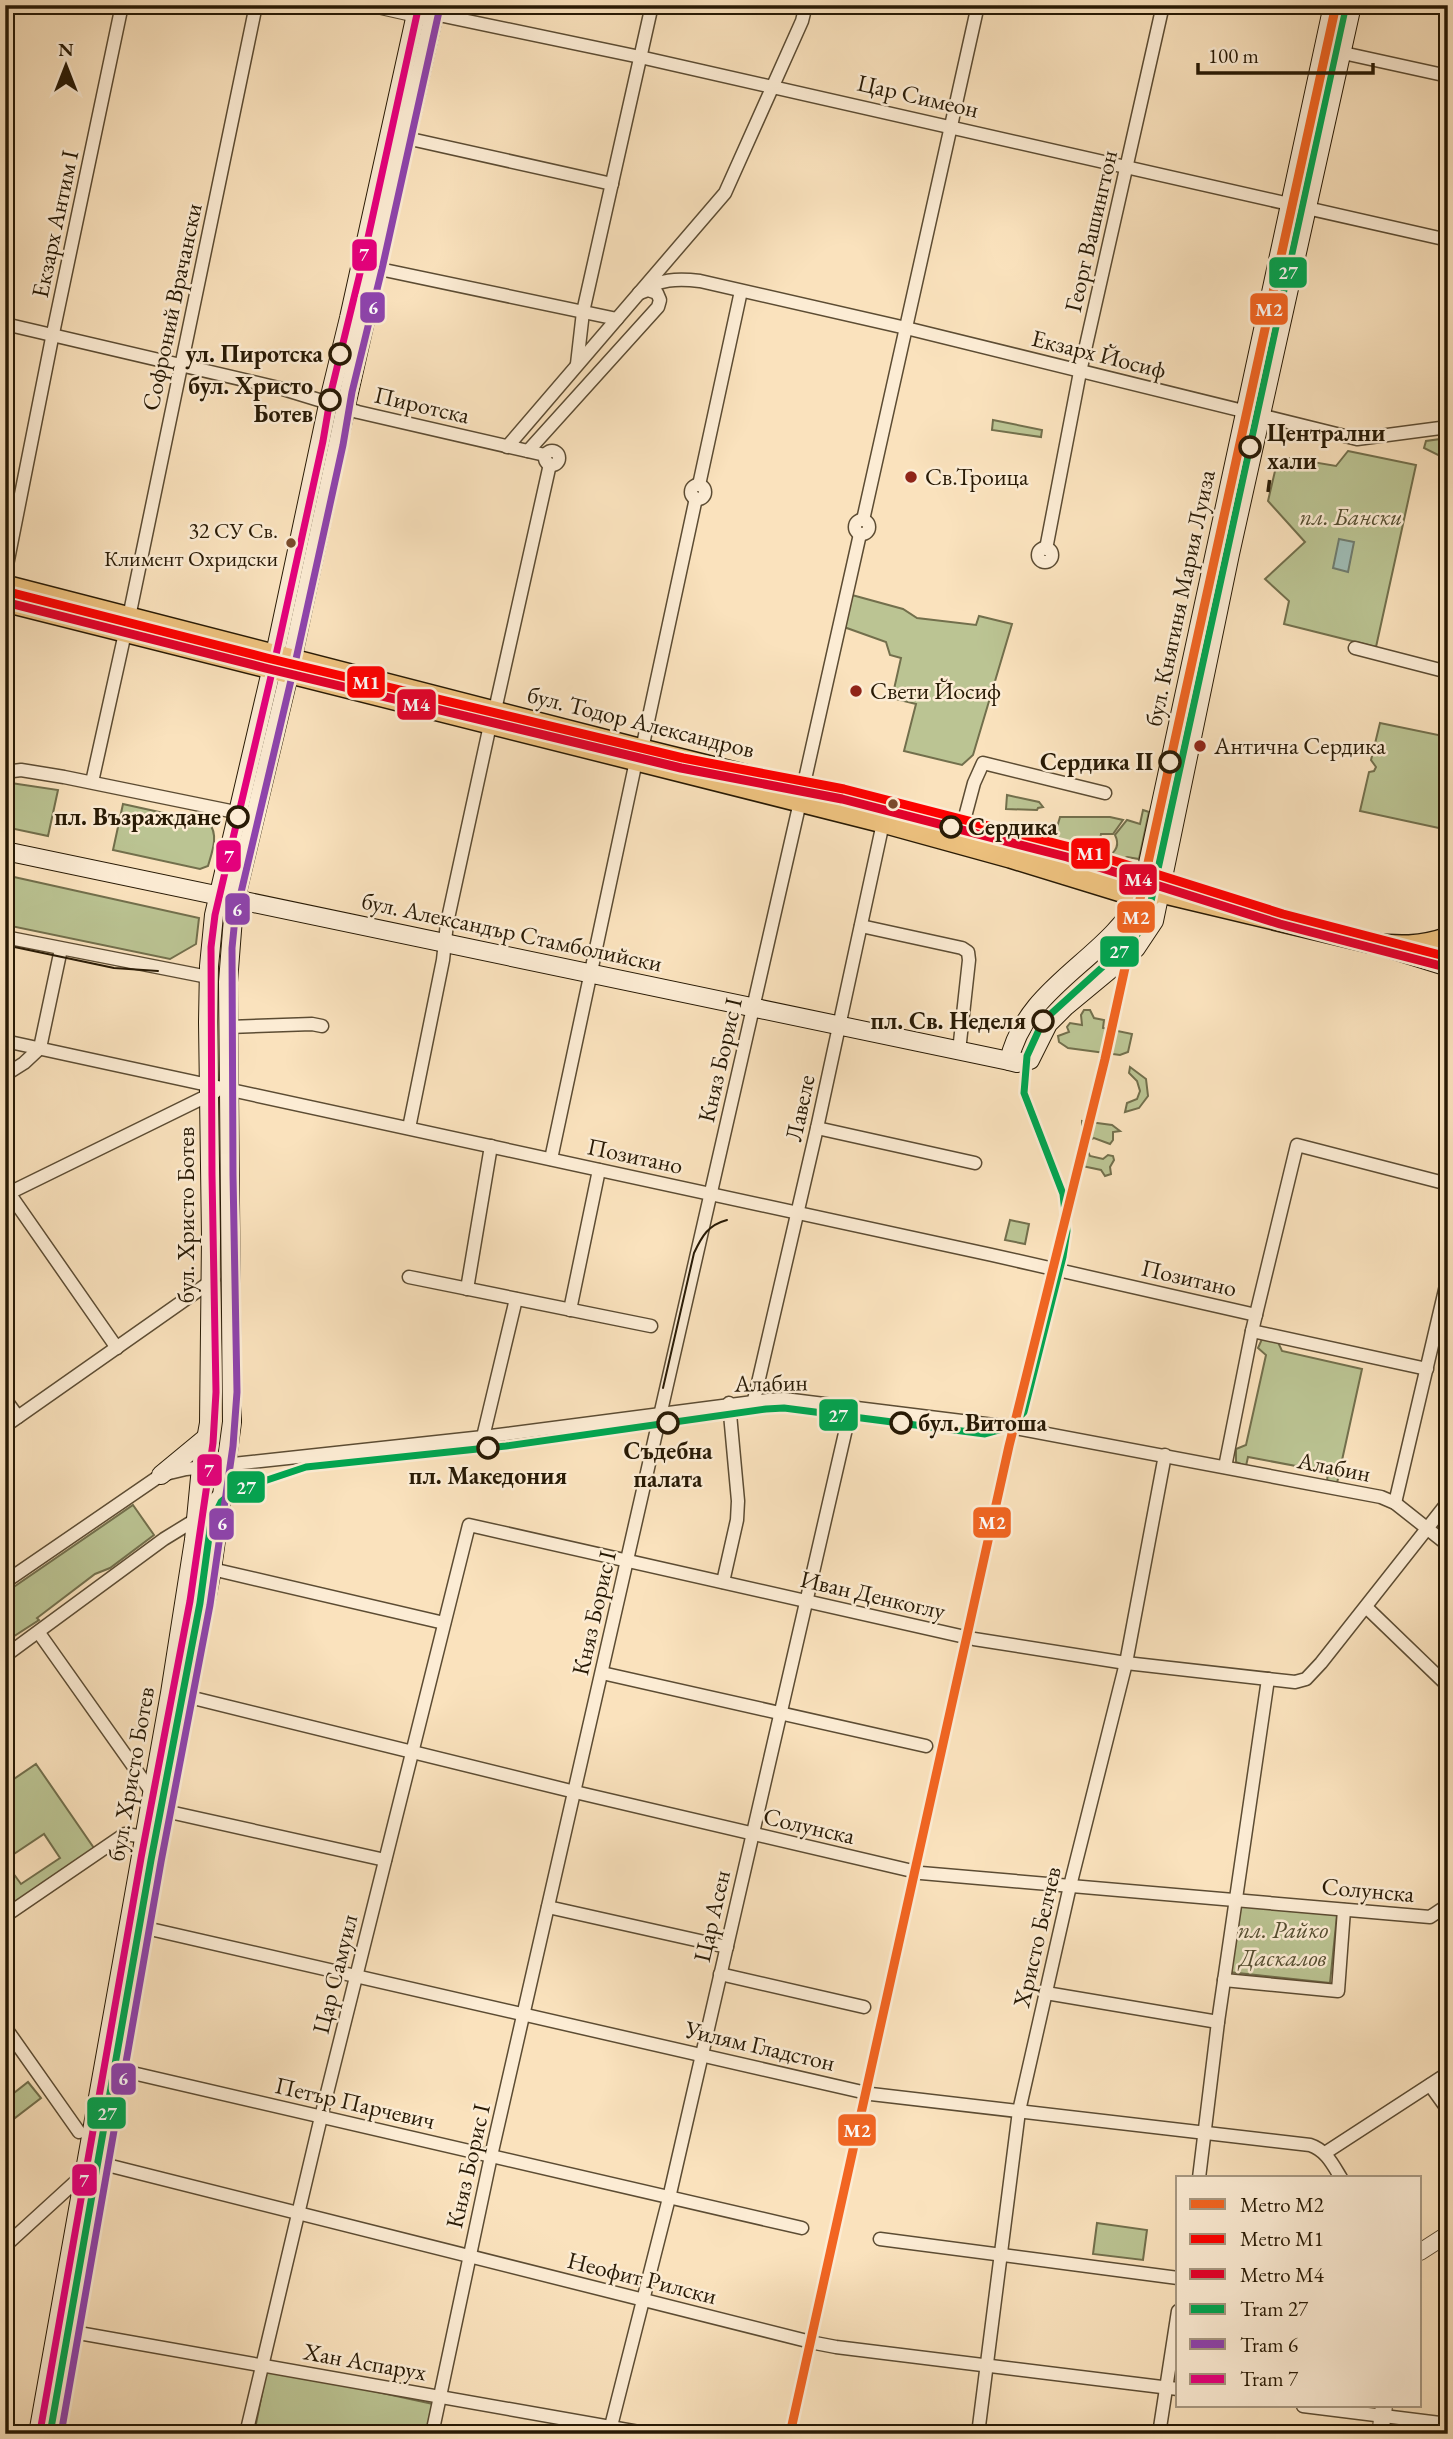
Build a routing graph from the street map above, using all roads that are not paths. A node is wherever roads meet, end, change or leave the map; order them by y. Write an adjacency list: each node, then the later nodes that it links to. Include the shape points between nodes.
1 (122, 5): 28 (street, Екзарх Антим I)
2 (256, 5): 29 (street, Софроний Врачански)
3 (376, 5): 10 (street, Цар Симеон)
4 (652, 5): 12 (street)
5 (806, 5): 14 (street)
6 (978, 5): 15 (street)
7 (1163, 5): 17 (street, Георг Вашингтон)
8 (1333, 5): 11 (main road, бул. Княгиня Мария Луиза)
9 (1352, 5): 11 (main road, бул. Княгиня Мария Луиза)
10 (426, 10): 12 (street, Цар Симеон); 16 (main road, бул. Христо Ботев); 21 (main road, бул. Христо Ботев)
11 (1333, 51): 13 (street); 19 (main road, бул. Княгиня Мария Луиза)
12 (640, 57): 14 (street, Цар Симеон); 18 (street)
13 (1448, 76)
14 (773, 86): 15 (street, Цар Симеон); 23 (street, via 725,193)
15 (951, 126): 17 (street, Цар Симеон); 27 (street)
16 (406, 138): 18 (street); 21 (main road, бул. Христо Ботев)
17 (1127, 166): 19 (street, Цар Симеон); 31 (street, Георг Вашингтон)
18 (612, 184): 24 (street)
19 (1298, 205): 20 (street, Цар Симеон); 34 (main road, бул. Княгиня Мария Луиза)
20 (1448, 240)
21 (369, 266): 24 (street); 32 (main road, бул. Христо Ботев); 33 (main road, бул. Христо Ботев)
22 (741, 291): 23 (street, Екзарх Йосиф, via 682,279 658,282); 27 (street, Екзарх Йосиф); 47 (street, via 699,485 691,490 696,498)
23 (639, 293): 25 (street); 37 (street, via 654,291 658,307)
24 (583, 313): 25 (street); 30 (street)
25 (617, 319): 30 (street)
26 (5, 324): 28 (street, Пиротска)
27 (906, 328): 31 (street, Екзарх Йосиф); 51 (street, Княз Борис I, via 863,520 869,528 860,534)
28 (53, 335): 29 (street, Пиротска); 39 (street, Екзарх Антим I)
29 (181, 364): 32 (street, Пиротска); 42 (street, Софроний Врачански)
30 (577, 365): 36 (street)
31 (1080, 372): 34 (street, Екзарх Йосиф); 38 (street, Георг Вашингтон)
32 (328, 403): 33 (street, Пиротска); 44 (main road, бул. Христо Ботев)
33 (346, 408): 36 (street, Пиротска); 44 (main road, бул. Христо Ботев)
34 (1253, 413): 35 (street, Екзарх Йосиф, via 1357,439); 56 (main road, бул. Княгиня Мария Луиза, via 1227,567)
35 (1448, 427)
36 (507, 447): 37 (street, Пиротска)
37 (528, 451): 46 (street, Пиротска, via 548,460)
38 (1046, 549)
39 (5, 575)
40 (5, 585): 42 (main road, бул. Тодор Александров)
41 (5, 602): 42 (main road, бул. Тодор Александров)
42 (127, 625): 44 (main road, бул. Тодор Александров); 49 (street, Софроний Врачански)
43 (1355, 649): 45 (street)
44 (282, 664): 46 (main road, бул. Тодор Александров); 52 (main road, бул. Христо Ботев)
45 (1448, 672)
46 (493, 717): 47 (main road, бул. Тодор Александров); 61 (street)
47 (639, 755): 51 (main road, бул. Тодор Александров); 65 (street)
48 (5, 772): 49 (street, via 21,770)
49 (92, 782): 52 (street)
50 (1105, 793): 54 (street, via 983,763)
51 (801, 795): 53 (main road, бул. Тодор Александров); 54 (main road, бул. Тодор Александров); 67 (street, Княз Борис I)
52 (246, 814): 57 (main road, бул. Христо Ботев)
53 (883, 823): 56 (main road, бул. Тодор Александров, via 1124,893); 58 (street, Лавеле)
54 (962, 828): 56 (main road, бул. Тодор Александров)
55 (5, 851): 57 (main road, бул. Александър Стамболийски)
56 (1149, 891): 62 (main road); 74 (main road, бул. Княгиня Мария Луиза, via 1116,930 1035,1007 1021,1027); 74 (main road, бул. Княгиня Мария Луиза, via 1154,921 1143,939 1056,1015 1033,1056)
57 (226, 897): 61 (main road, бул. Александър Стамболийски); 66 (main road, бул. Христо Ботев, via 211,939); 70 (main road, бул. Христо Ботев)
58 (861, 926): 68 (street, Лавеле); 73 (street, via 968,952)
59 (5, 937): 63 (street)
60 (1448, 937): 62 (main road, via 1404,946)
61 (446, 943): 65 (main road, бул. Александър Стамболийски); 78 (street)
62 (1370, 943): 64 (main road)
63 (61, 949): 66 (street); 72 (street)
64 (1448, 967)
65 (591, 973): 67 (main road, бул. Александър Стамболийски); 81 (street)
66 (208, 977): 76 (main road, бул. Христо Ботев)
67 (753, 1007): 68 (main road, бул. Александър Стамболийски); 86 (street, Княз Борис I)
68 (839, 1025): 73 (main road, бул. Александър Стамболийски); 79 (street, Лавеле)
69 (323, 1026): 70 (street)
70 (229, 1027): 77 (main road, бул. Христо Ботев)
71 (5, 1041): 72 (street, Позитано)
72 (40, 1048): 75 (street); 76 (street, Позитано)
73 (959, 1051): 74 (main road, бул. Александър Стамболийски)
74 (1016, 1062)
75 (5, 1075)
76 (209, 1089): 77 (street, Позитано); 85 (street); 91 (main road, бул. Христо Ботев)
77 (229, 1089): 78 (street, Позитано); 88 (main road, бул. Христо Ботев)
78 (409, 1128): 80 (street, Позитано)
79 (817, 1128): 82 (street); 87 (street, Лавеле)
80 (491, 1146): 81 (street, Позитано); 92 (street)
81 (551, 1159): 83 (street, Позитано)
82 (975, 1163)
83 (599, 1170): 86 (street, Позитано); 94 (street)
84 (1448, 1184): 95 (street, via 1297,1145)
85 (7, 1194): 98 (street)
86 (710, 1195): 87 (street, Позитано); 104 (street, Княз Борис I)
87 (798, 1214): 95 (street, Позитано); 101 (street, Лавеле)
88 (231, 1268): 91 (street); 110 (main road, бул. Христо Ботев, via 233,1391)
89 (1448, 1276): 99 (street)
90 (409, 1277): 92 (street)
91 (211, 1282): 98 (street); 107 (main road, бул. Христо Ботев)
92 (467, 1289): 93 (street)
93 (516, 1299): 94 (street); 108 (street)
94 (570, 1310): 96 (street)
95 (1256, 1315): 97 (street)
96 (651, 1326)
97 (1252, 1331): 99 (street, Позитано); 112 (street)
98 (117, 1348): 105 (street)
99 (1427, 1369): 116 (street)
100 (5, 1399): 105 (street)
101 (754, 1400): 102 (street, Алабин); 103 (street, Алабин)
102 (729, 1403): 104 (street, Алабин); 126 (street, via 738,1501)
103 (851, 1407): 109 (street, Алабин, via 1010,1427); 127 (street, Цар Асен)
104 (660, 1414): 108 (street, Алабин); 123 (street, Княз Борис I)
105 (18, 1417): 106 (street)
106 (5, 1426)
107 (207, 1437): 111 (main road, бул. Христо Ботев); 113 (main road)
108 (483, 1437): 110 (street, Алабин)
109 (1166, 1455): 112 (street, Алабин); 132 (street, Христо Белчев)
110 (226, 1464): 111 (street, Алабин); 114 (main road, бул. Христо Ботев)
111 (201, 1466): 113 (street, Алабин); 117 (main road, бул. Христо Ботев)
112 (1225, 1467): 116 (street, Алабин)
113 (161, 1475): 125 (street)
114 (222, 1492): 117 (street); 124 (main road, бул. Христо Ботев)
115 (1448, 1502): 119 (street)
116 (1395, 1503): 119 (street, Алабин)
117 (195, 1520): 120 (street); 121 (main road, бул. Христо Ботев)
118 (469, 1525): 123 (street, Иван Денкоглу); 129 (street, Цар Самуил)
119 (1427, 1528): 122 (street, Алабин); 128 (street)
120 (175, 1533): 121 (street); 130 (street)
121 (194, 1540): 136 (main road, бул. Христо Ботев)
122 (1448, 1545)
123 (627, 1560): 126 (street, Иван Денкоглу); 133 (street, Княз Борис I)
124 (212, 1569): 129 (street); 136 (main road, бул. Христо Ботев)
125 (5, 1582)
126 (723, 1582): 127 (street, Иван Денкоглу)
127 (806, 1601): 132 (street, Иван Денкоглу, via 974,1639); 137 (street, Цар Асен)
128 (1366, 1607): 134 (street, Иван Денкоглу, via 1311,1674 1301,1681); 135 (street)
129 (444, 1623): 139 (street, Цар Самуил)
130 (39, 1633): 131 (street); 141 (street)
131 (5, 1656)
132 (1126, 1663): 134 (street, Иван Денкоглу); 146 (street, Христо Белчев)
133 (602, 1673): 137 (street); 140 (street, Княз Борис I)
134 (1268, 1679): 147 (street)
135 (1448, 1686)
136 (178, 1695): 139 (street, Солунска); 141 (main road, бул. Христо Ботев); 142 (main road, бул. Христо Ботев)
137 (780, 1714): 138 (street); 143 (street, Цар Асен)
138 (926, 1746)
139 (412, 1752): 140 (street, Солунска); 145 (street, Цар Самуил)
140 (575, 1792): 143 (street, Солунска); 149 (street, Княз Борис I)
141 (152, 1795): 142 (street); 144 (main road, бул. Христо Ботев)
142 (165, 1811): 145 (street); 152 (main road, бул. Христо Ботев)
143 (752, 1834): 146 (street, Солунска, via 921,1873); 153 (street, Цар Асен)
144 (145, 1838): 151 (street, via 125,1834); 152 (main road, бул. Христо Ботев)
145 (385, 1860): 155 (street, Цар Самуил)
146 (1070, 1886): 147 (street, Солунска); 157 (street, Христо Белчев)
147 (1236, 1900): 150 (street, Солунска); 156 (street)
148 (1448, 1905): 150 (street, Солунска, via 1430,1917)
149 (548, 1907): 153 (street); 159 (street, Княз Борис I)
150 (1344, 1910): 156 (street, via 1338,1991)
151 (5, 1916)
152 (137, 1926): 155 (street, Уилям Гладстон); 163 (main road, бул. Христо Ботев)
153 (727, 1947): 154 (street, Цар Асен)
154 (720, 1974): 158 (street); 162 (street, Цар Асен)
155 (356, 1976): 159 (street, Уилям Гладстон); 168 (street, Цар Самуил)
156 (1224, 1980): 160 (street)
157 (1046, 1993): 160 (street); 167 (street, Христо Белчев)
158 (864, 2007)
159 (524, 2014): 162 (street, Уилям Гладстон); 172 (street, Княз Борис I)
160 (1218, 2022): 170 (street)
161 (7, 2035): 169 (street)
162 (702, 2055): 167 (street, Уилям Гладстон, via 871,2094); 176 (street, Цар Асен)
163 (111, 2068): 168 (street, Петър Парчевич); 173 (main road, бул. Христо Ботев)
164 (1448, 2073): 165 (street)
165 (1430, 2085): 166 (street); 171 (street)
166 (1448, 2110)
167 (1019, 2111): 170 (street, Уилям Гладстон); 184 (street, Христо Белчев)
168 (321, 2117): 172 (street, Петър Парчевич); 177 (street, Цар Самуил)
169 (79, 2132)
170 (1205, 2133): 171 (street, Уилям Гладстон, via 1310,2145); 174 (street)
171 (1325, 2153): 175 (street)
172 (491, 2156): 176 (street, Петър Парчевич); 183 (street, Княз Борис I)
173 (96, 2170): 177 (street, Неофит Рилски); 181 (street); 187 (main road, бул. Христо Ботев); 197 (main road, бул. Христо Ботев)
174 (1199, 2176)
175 (1341, 2176)
176 (669, 2198): 178 (street, Петър Парчевич); 186 (street, Цар Асен)
177 (299, 2213): 183 (street, Неофит Рилски); 189 (street, Цар Самуил)
178 (802, 2228)
179 (1448, 2234): 182 (street)
180 (880, 2239): 184 (street)
181 (5, 2246)
182 (1422, 2251)
183 (469, 2256): 186 (street, Неофит Рилски); 192 (street, Княз Борис I)
184 (1002, 2256): 185 (street); 190 (street, Христо Белчев)
185 (1176, 2278)
186 (644, 2300): 190 (street, Неофит Рилски, via 836,2347); 196 (street, Цар Асен)
187 (73, 2332): 189 (street, Хан Аспарух); 198 (main road, бул. Христо Ботев)
188 (1176, 2337): 191 (street)
189 (262, 2365): 192 (street, Хан Аспарух); 199 (street, Цар Самуил)
190 (987, 2366): 191 (street, Неофит Рилски); 202 (street, Христо Белчев)
191 (1172, 2389): 203 (street)
192 (440, 2396): 196 (street, Хан Аспарух); 200 (street, Княз Борис I)
193 (1335, 2408): 194 (street)
194 (1383, 2411): 195 (street); 204 (street)
195 (1448, 2424)
196 (610, 2430): 201 (street, Хан Аспарух)
197 (38, 2434)
198 (55, 2434)
199 (246, 2434)
200 (432, 2434)
201 (650, 2434)
202 (978, 2434)
203 (1159, 2434)
204 (1381, 2434)

